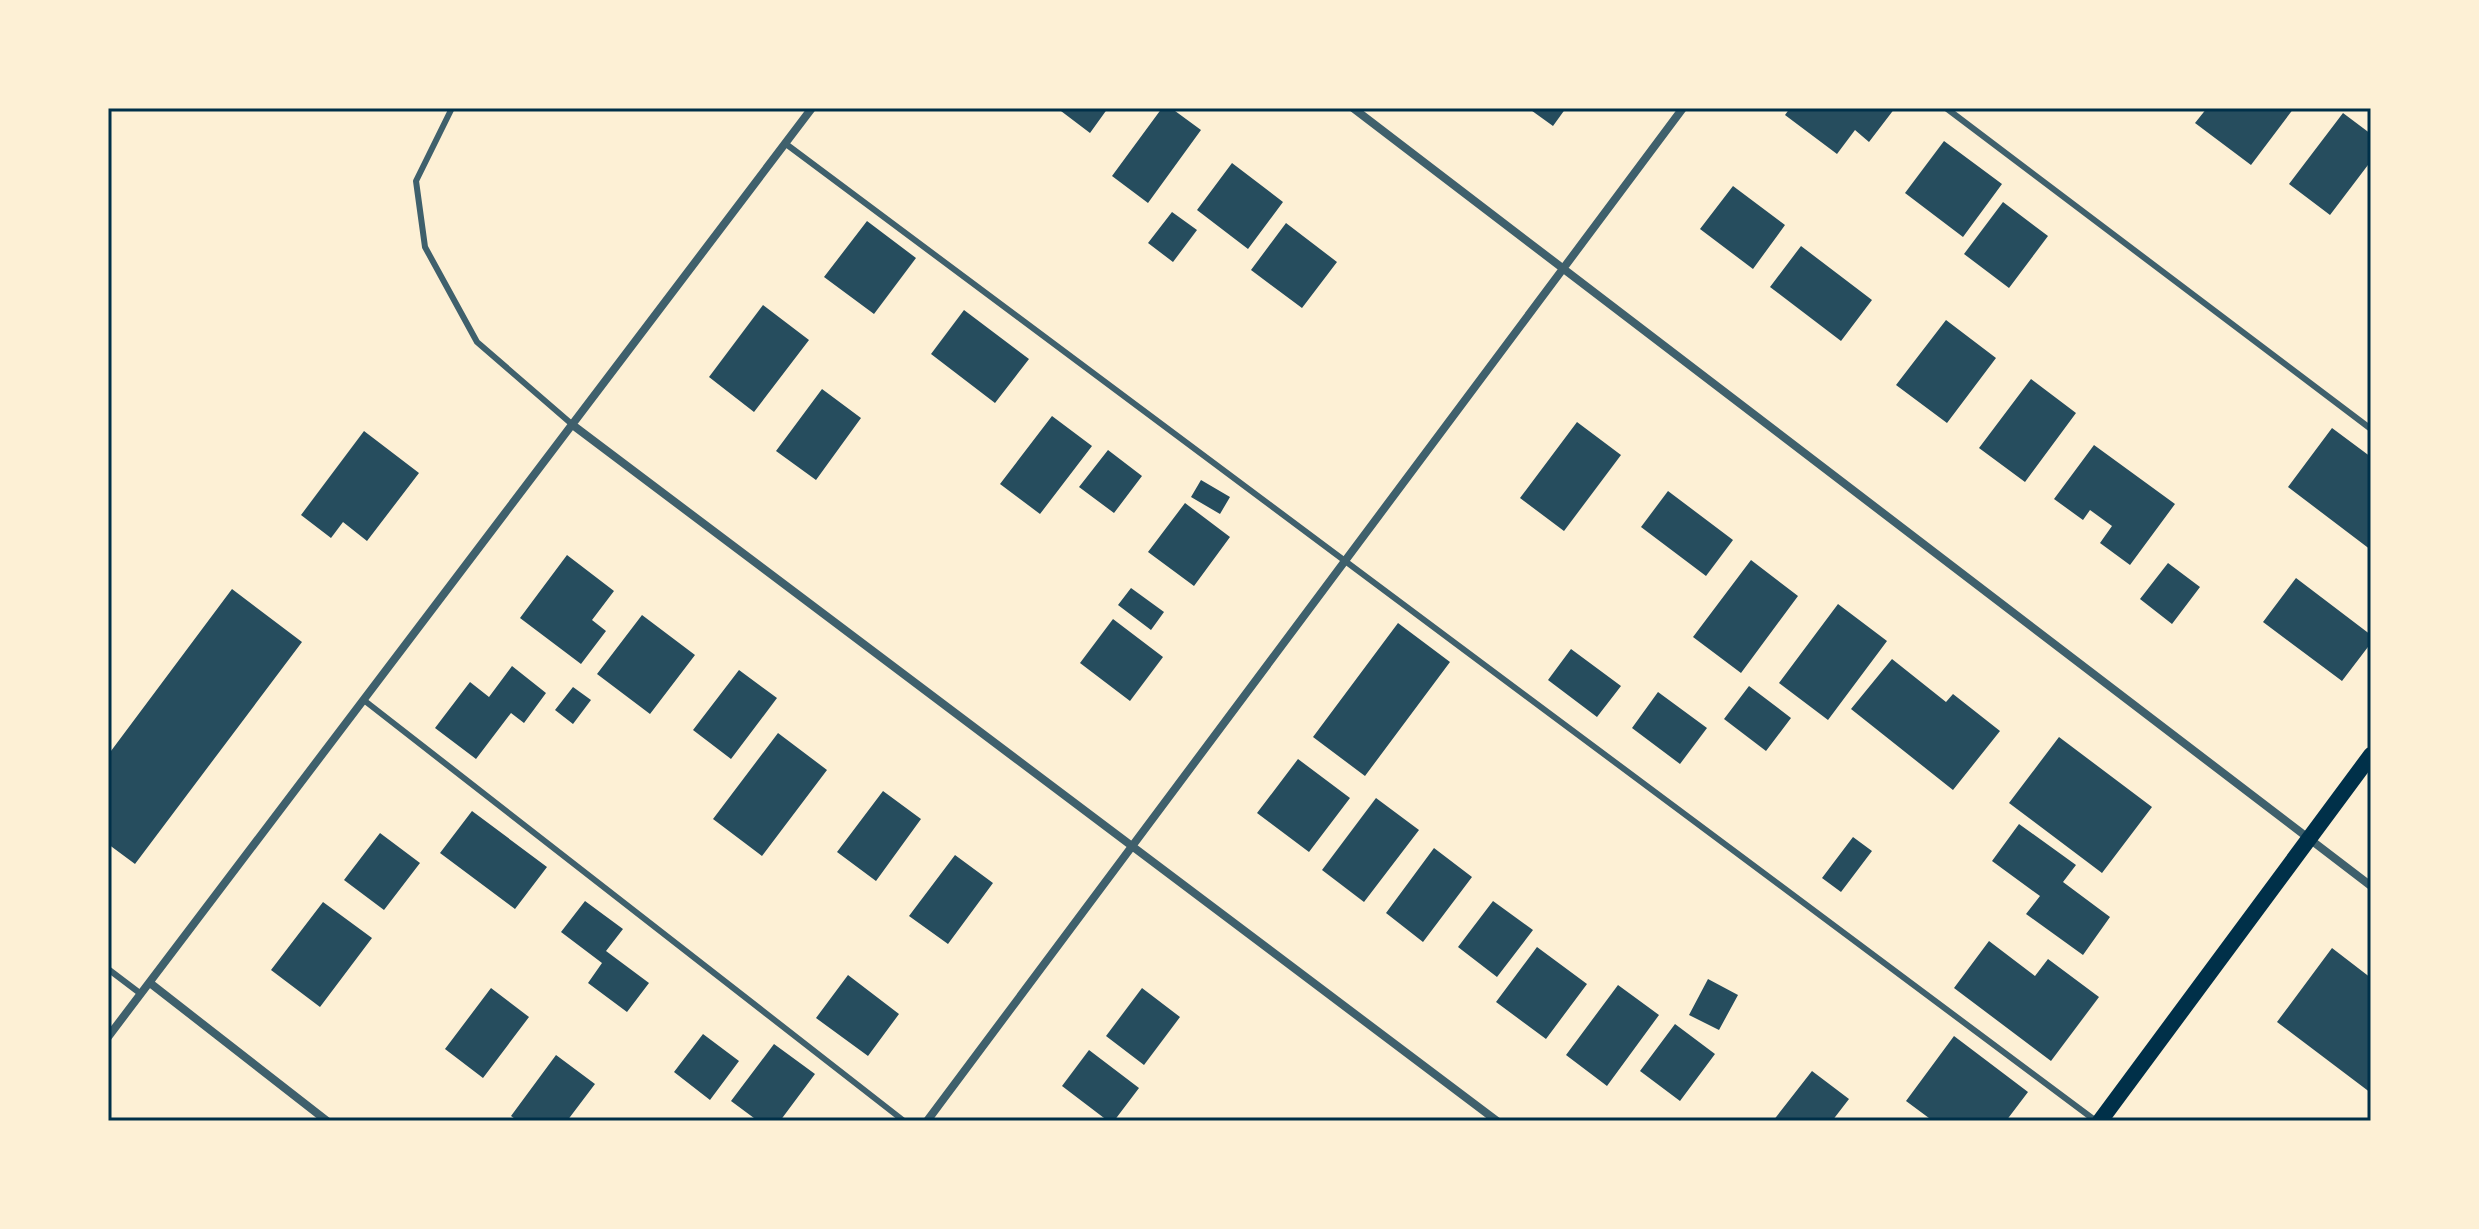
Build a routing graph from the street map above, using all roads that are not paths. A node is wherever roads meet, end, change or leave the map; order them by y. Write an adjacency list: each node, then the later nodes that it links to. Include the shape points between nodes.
1 (452, 108): 8 (lane, via 416,181 425,247 477,342)
2 (812, 108): 6 (street)
3 (1353, 108): 7 (street)
4 (1683, 108): 7 (street)
5 (1946, 108): 9 (lane)
6 (786, 144): 8 (street); 10 (lane)
7 (1564, 270): 10 (street); 13 (street)
8 (574, 426): 11 (street); 14 (street)
9 (2371, 429)
10 (1348, 560): 14 (street); 24 (lane)
11 (365, 701): 17 (street); 21 (lane)
12 (2371, 755): 13 (main road)
13 (2307, 838): 15 (street); 24 (main road)
14 (1133, 848): 22 (street); 23 (street)
15 (2371, 886)
16 (108, 969): 18 (lane)
17 (150, 983): 18 (street); 20 (street)
18 (141, 994): 19 (street)
19 (108, 1037)
20 (327, 1121)
21 (904, 1121)
22 (927, 1121)
23 (1497, 1121)
24 (2098, 1121)

